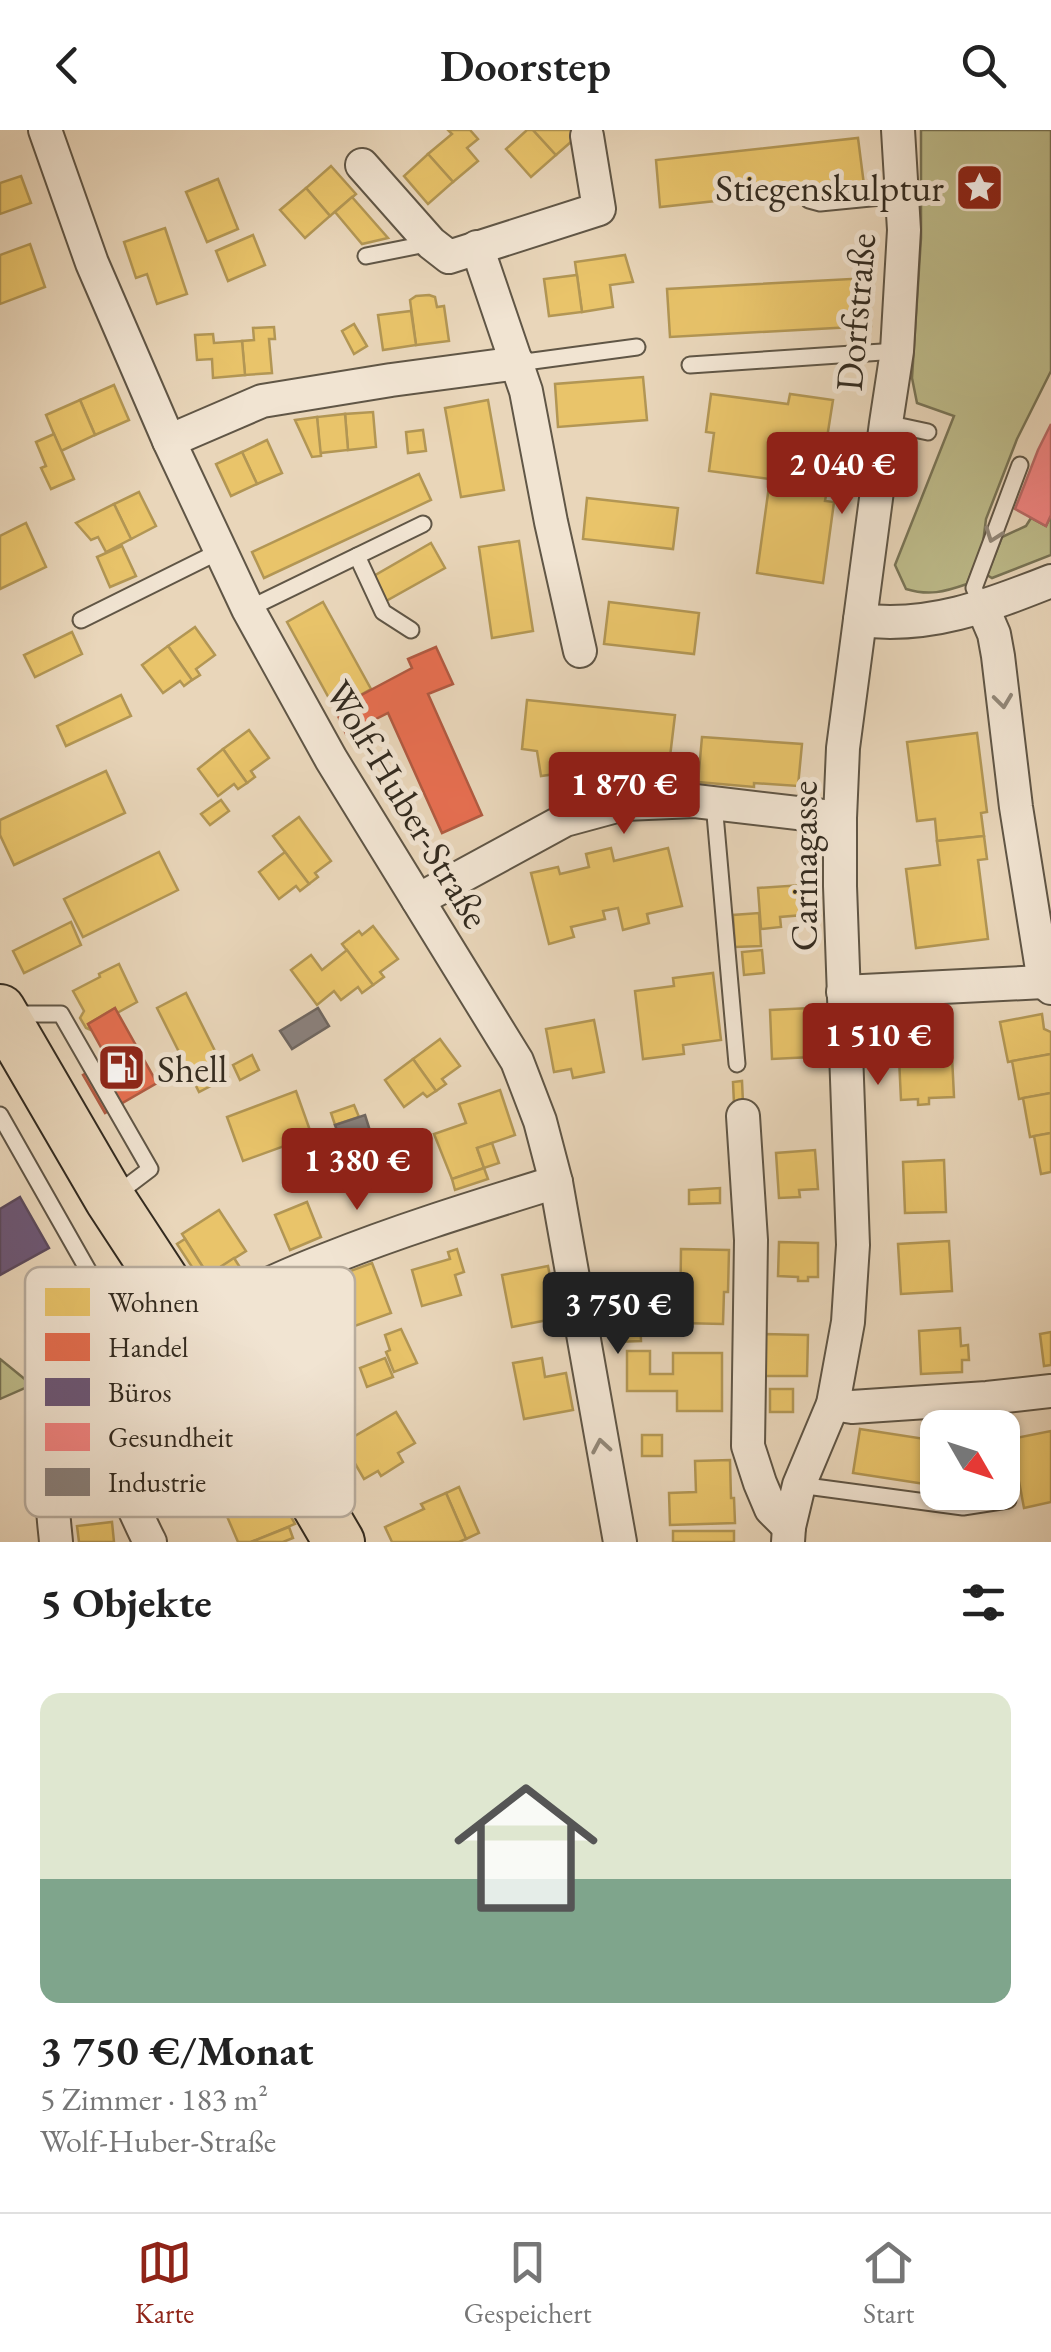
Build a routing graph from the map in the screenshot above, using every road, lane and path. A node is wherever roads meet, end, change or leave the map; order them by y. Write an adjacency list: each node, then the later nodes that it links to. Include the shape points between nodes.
1 (45, 130): 16 (street, Wolf-Huber-Straße, via 92,263)
2 (898, 130): 6 (street, Dorfstraße)
3 (587, 136): 8 (street, via 599,209)
4 (362, 165): 7 (street)
5 (806, 191): 6 (lane, via 820,203)
6 (902, 195): 11 (street, Dorfstraße)
7 (431, 243): 8 (street, via 449,257); 9 (lane)
8 (476, 247): 12 (street)
9 (366, 256)
10 (636, 347): 12 (lane)
11 (897, 351): 13 (lane); 14 (street, Dorfstraße)
12 (518, 363): 16 (street, via 262,401); 27 (street)
13 (690, 365)
14 (886, 422): 15 (lane); 25 (street, Dorfstraße)
15 (928, 432)
16 (169, 441): 19 (street, Wolf-Huber-Straße)
17 (1020, 465): 22 (lane, one-way to 22, via 974,588)
18 (424, 524): 20 (lane)
19 (220, 551): 23 (street, Wolf-Huber-Straße); 24 (lane)
20 (357, 556): 23 (lane); 26 (lane, via 383,612)
21 (1051, 581): 22 (street)
22 (982, 606): 25 (street, via 914,622); 31 (street, one-way to 31, via 998,656)
23 (248, 609): 30 (street, Wolf-Huber-Straße)
24 (81, 620)
25 (860, 620): 29 (street, Carinagasse)
26 (411, 630)
27 (580, 651)
28 (714, 804): 29 (street); 30 (street, via 624,804 565,820); 34 (lane)
29 (840, 818): 32 (street, Carinagasse)
30 (418, 900): 37 (street, Wolf-Huber-Straße, via 517,1061)
31 (1048, 984): 32 (street)
32 (843, 992): 42 (street, Carinagasse, via 853,1245)
33 (7, 1029): 39 (main road)
34 (738, 1064)
35 (0, 1115): 38 (lane)
36 (743, 1116): 48 (street, via 751,1240 748,1446 771,1509)
37 (556, 1182): 40 (street); 52 (street, Wolf-Huber-Straße, one-way to 37)
38 (86, 1267)
39 (154, 1267)
40 (306, 1267)
41 (1051, 1391): 42 (street)
42 (833, 1404): 43 (street, Carinagasse)
43 (799, 1486): 44 (lane); 48 (street, Carinagasse)
44 (920, 1502)
45 (55, 1517): 49 (street)
46 (137, 1517): 50 (street)
47 (325, 1517): 51 (main road)
48 (789, 1535)
49 (56, 1542)
50 (150, 1542)
51 (340, 1542)
52 (620, 1542)

